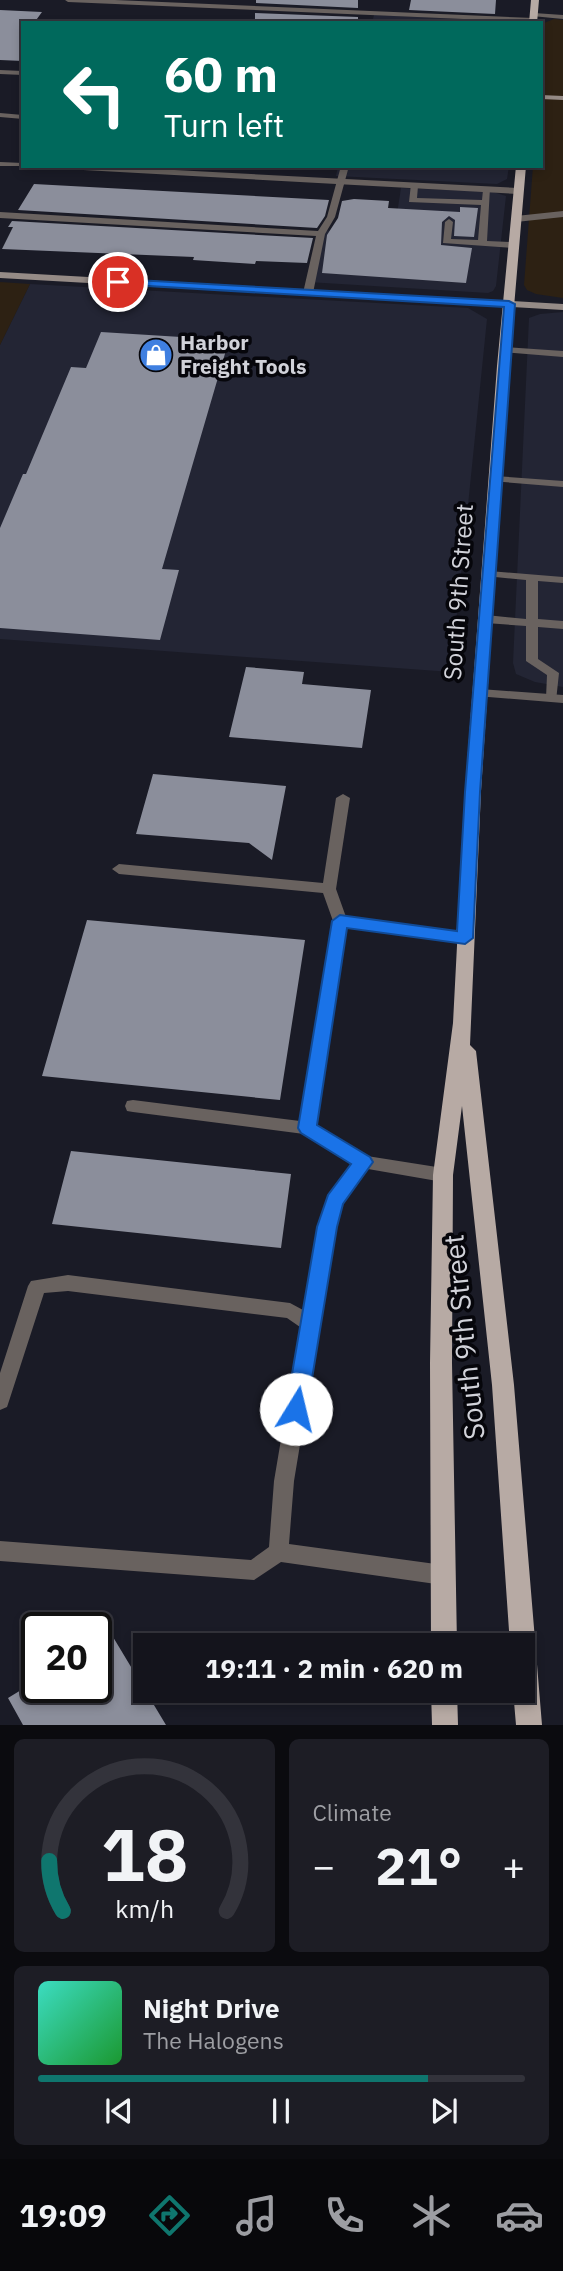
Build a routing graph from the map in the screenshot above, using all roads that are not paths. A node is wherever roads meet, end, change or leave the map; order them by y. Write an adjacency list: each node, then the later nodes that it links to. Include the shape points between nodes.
1 (68, 0): 3 (street)
2 (535, 0): 5 (main road)
3 (132, 1): 5 (street)
4 (563, 17): 5 (street)
5 (533, 19)
6 (0, 72): 7 (street)
7 (21, 73)
8 (543, 97): 9 (main road)
9 (563, 99)
10 (0, 116): 11 (street)
11 (21, 117)
12 (0, 164): 13 (street)
13 (21, 165)
14 (84, 168): 17 (street)
15 (344, 168): 17 (street)
16 (521, 168): 21 (main road, South 9th Street)
17 (341, 182): 18 (street); 27 (street)
18 (414, 186): 19 (street); 24 (street, via 411,200)
19 (455, 188): 20 (street); 24 (street)
20 (487, 190): 21 (street); 25 (street)
21 (518, 191): 26 (main road, South 9th Street)
22 (563, 214): 26 (street)
23 (0, 215): 27 (street)
24 (453, 215): 25 (street); 28 (street, via 446,241)
25 (483, 217): 28 (street)
26 (516, 219): 29 (main road, South 9th Street)
27 (321, 234): 31 (street)
28 (482, 243): 29 (street)
29 (513, 245): 32 (main road, South 9th Street)
30 (0, 275): 31 (main road)
31 (308, 293): 32 (main road)
32 (509, 304): 33 (main road); 34 (main road, South 9th Street)
33 (563, 307)
34 (504, 350): 35 (street); 36 (main road, South 9th Street)
35 (563, 354)
36 (495, 479): 37 (street); 38 (main road, South 9th Street)
37 (563, 484)
38 (489, 574): 39 (street); 41 (main road, South 9th Street)
39 (532, 578): 40 (street); 42 (street)
40 (563, 580)
41 (485, 619): 42 (street); 44 (main road, South 9th Street)
42 (532, 622): 43 (street); 45 (street, via 532,661 553,673)
43 (563, 625)
44 (480, 693): 45 (street); 50 (main road, South 9th Street)
45 (557, 699)
46 (343, 798): 48 (street)
47 (119, 869): 48 (street)
48 (329, 889): 49 (street)
49 (340, 921): 50 (street); 53 (street)
50 (465, 938): 51 (main road, South 9th Street)
51 (463, 1023): 55 (main road, South 9th Street); 62 (main road, South 9th Street, via 503,1385)
52 (133, 1106): 53 (street)
53 (307, 1128): 54 (street)
54 (364, 1162): 55 (street); 56 (street, via 335,1200)
55 (443, 1175): 60 (main road, South 9th Street)
56 (310, 1323): 57 (street, via 290,1311 68,1283 37,1286); 58 (street, via 284,1481)
57 (0, 1401)
58 (278, 1552): 59 (street, via 254,1570); 60 (street)
59 (6, 1556)
60 (443, 1575): 61 (main road, South 9th Street)
61 (444, 1633)
62 (522, 1633)
63 (444, 1703): 65 (main road)
64 (527, 1703): 66 (main road)
65 (445, 1725)
66 (529, 1725)

